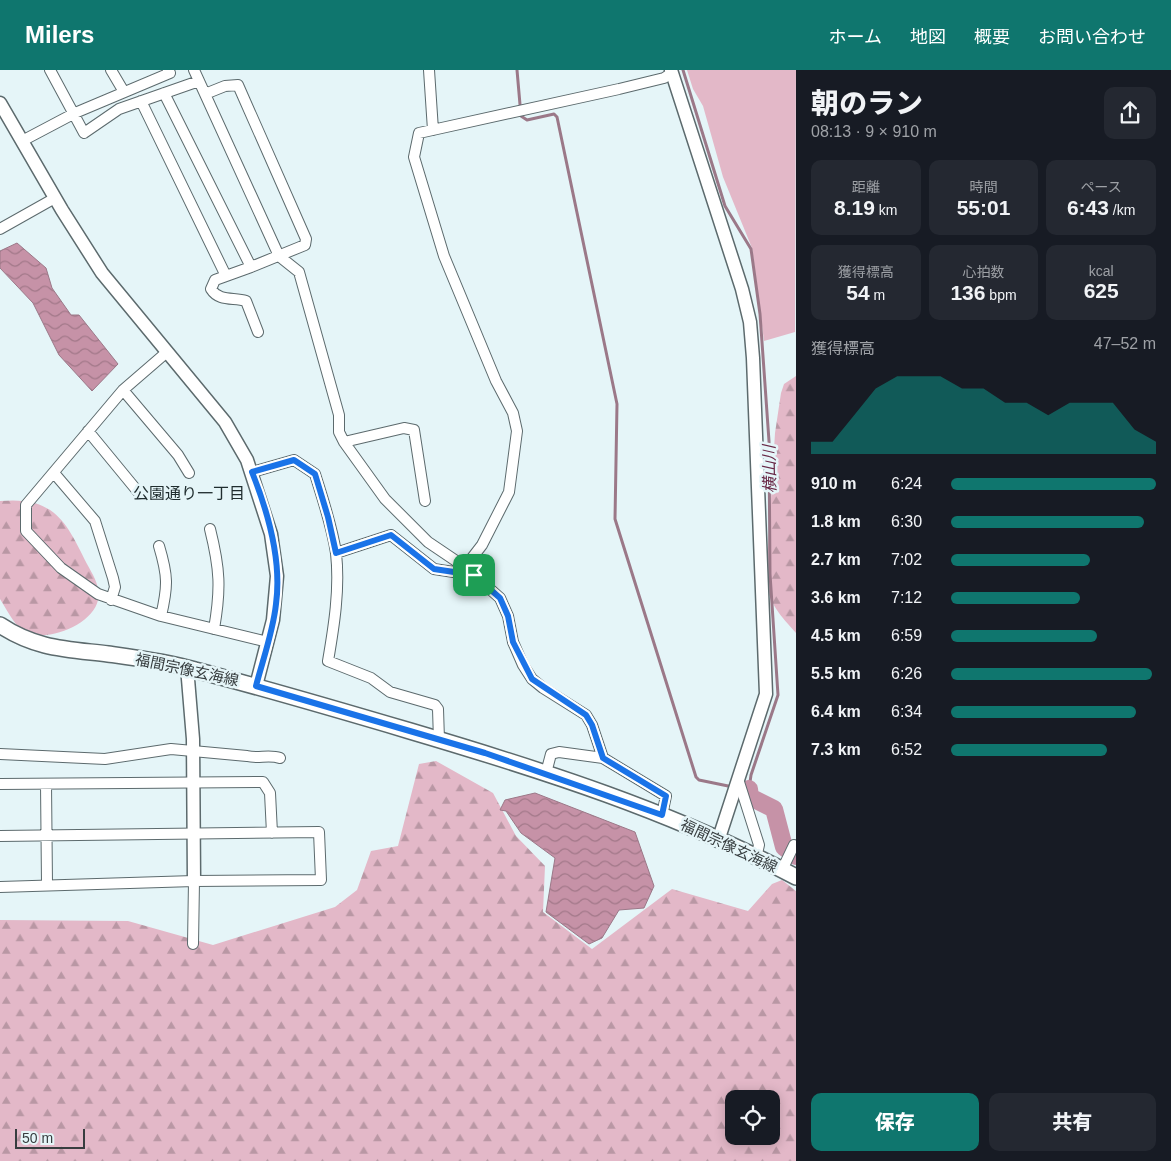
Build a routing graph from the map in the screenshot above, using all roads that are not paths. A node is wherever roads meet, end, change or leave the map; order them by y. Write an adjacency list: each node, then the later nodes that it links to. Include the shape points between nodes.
1 (50, 70): 13 (street)
2 (111, 70): 8 (street)
3 (168, 70): 8 (street, via 170,73)
4 (194, 70): 7 (street)
5 (429, 70): 14 (street)
6 (671, 72): 14 (street, via 664,78 619,89); 49 (street, via 750,322 766,694)
7 (199, 81): 9 (street); 10 (street)
8 (124, 92): 13 (street)
9 (164, 93): 11 (street); 19 (street)
10 (204, 94): 18 (street); 18 (street, via 238,85 306,239 304,245)
11 (141, 101): 13 (street, via 120,109 84,133); 20 (street)
12 (0, 103): 15 (street)
13 (75, 112): 15 (street)
14 (433, 130): 34 (street, via 419,133 414,157 444,256 492,372 513,413 517,431 509,492 482,545)
15 (22, 141): 16 (street)
16 (55, 198): 17 (street); 22 (street, via 102,273)
17 (2, 224)
18 (279, 256): 19 (street); 25 (street, via 299,272)
19 (251, 267): 20 (street)
20 (226, 276): 21 (street, via 214,280 211,284 213,293 226,299 246,301)
21 (258, 332)
22 (167, 352): 23 (street); 26 (street, via 225,422)
23 (123, 390): 24 (street); 28 (street, via 178,455)
24 (88, 431): 27 (street); 29 (street)
25 (344, 442): 30 (street, via 404,428 414,430); 34 (street, via 376,488 408,524 440,552)
26 (252, 472): 33 (street, via 294,460 315,474); 40 (street, via 276,562 276,604)
27 (54, 473): 36 (street, via 95,521 115,587); 36 (street, via 26,506 26,531 76,581)
28 (189, 473)
29 (139, 493)
30 (425, 501)
31 (210, 529): 39 (street, via 219,563 220,587)
32 (159, 546): 37 (street, via 168,589)
33 (336, 553): 35 (street, via 391,535 434,569); 43 (street, via 336,597 328,661 371,678 390,692 435,705 438,709)
34 (465, 568): 35 (street)
35 (474, 575): 47 (street, via 500,598 508,616 513,642 532,679 586,715)
36 (111, 600): 37 (street)
37 (161, 616): 39 (street)
38 (0, 625): 41 (main road, 福間宗像玄海線, via 26,640 55,649 108,654)
39 (214, 629): 40 (street)
40 (268, 642): 42 (street)
41 (188, 668): 42 (main road, 福間宗像玄海線); 44 (street)
42 (256, 686): 43 (main road, 福間宗像玄海線)
43 (439, 740): 48 (main road, 福間宗像玄海線)
44 (193, 750): 45 (street, via 171,749 105,759); 46 (street); 50 (street)
45 (0, 754)
46 (280, 758)
47 (603, 758): 48 (street, via 559,752 551,754); 53 (street, via 666,796)
48 (546, 773): 53 (main road, 福間宗像玄海線)
49 (739, 782): 58 (street); 60 (street, via 759,845)
50 (192, 783): 52 (street); 55 (street, via 263,782 270,793); 56 (street)
51 (0, 784): 52 (street)
52 (46, 784): 54 (street)
53 (662, 815): 58 (main road, 福間宗像玄海線)
54 (46, 833): 56 (street); 57 (street); 64 (street)
55 (272, 833): 56 (street); 63 (street, via 319,832 321,880)
56 (193, 834): 63 (street)
57 (0, 836)
58 (718, 840): 60 (main road, 福間宗像玄海線)
59 (796, 846): 61 (street)
60 (756, 858): 61 (main road, 福間宗像玄海線)
61 (782, 870): 62 (main road, 福間宗像玄海線)
62 (796, 877)
63 (194, 880): 64 (street); 66 (street)
64 (47, 884): 65 (street)
65 (0, 887)
66 (193, 944)

